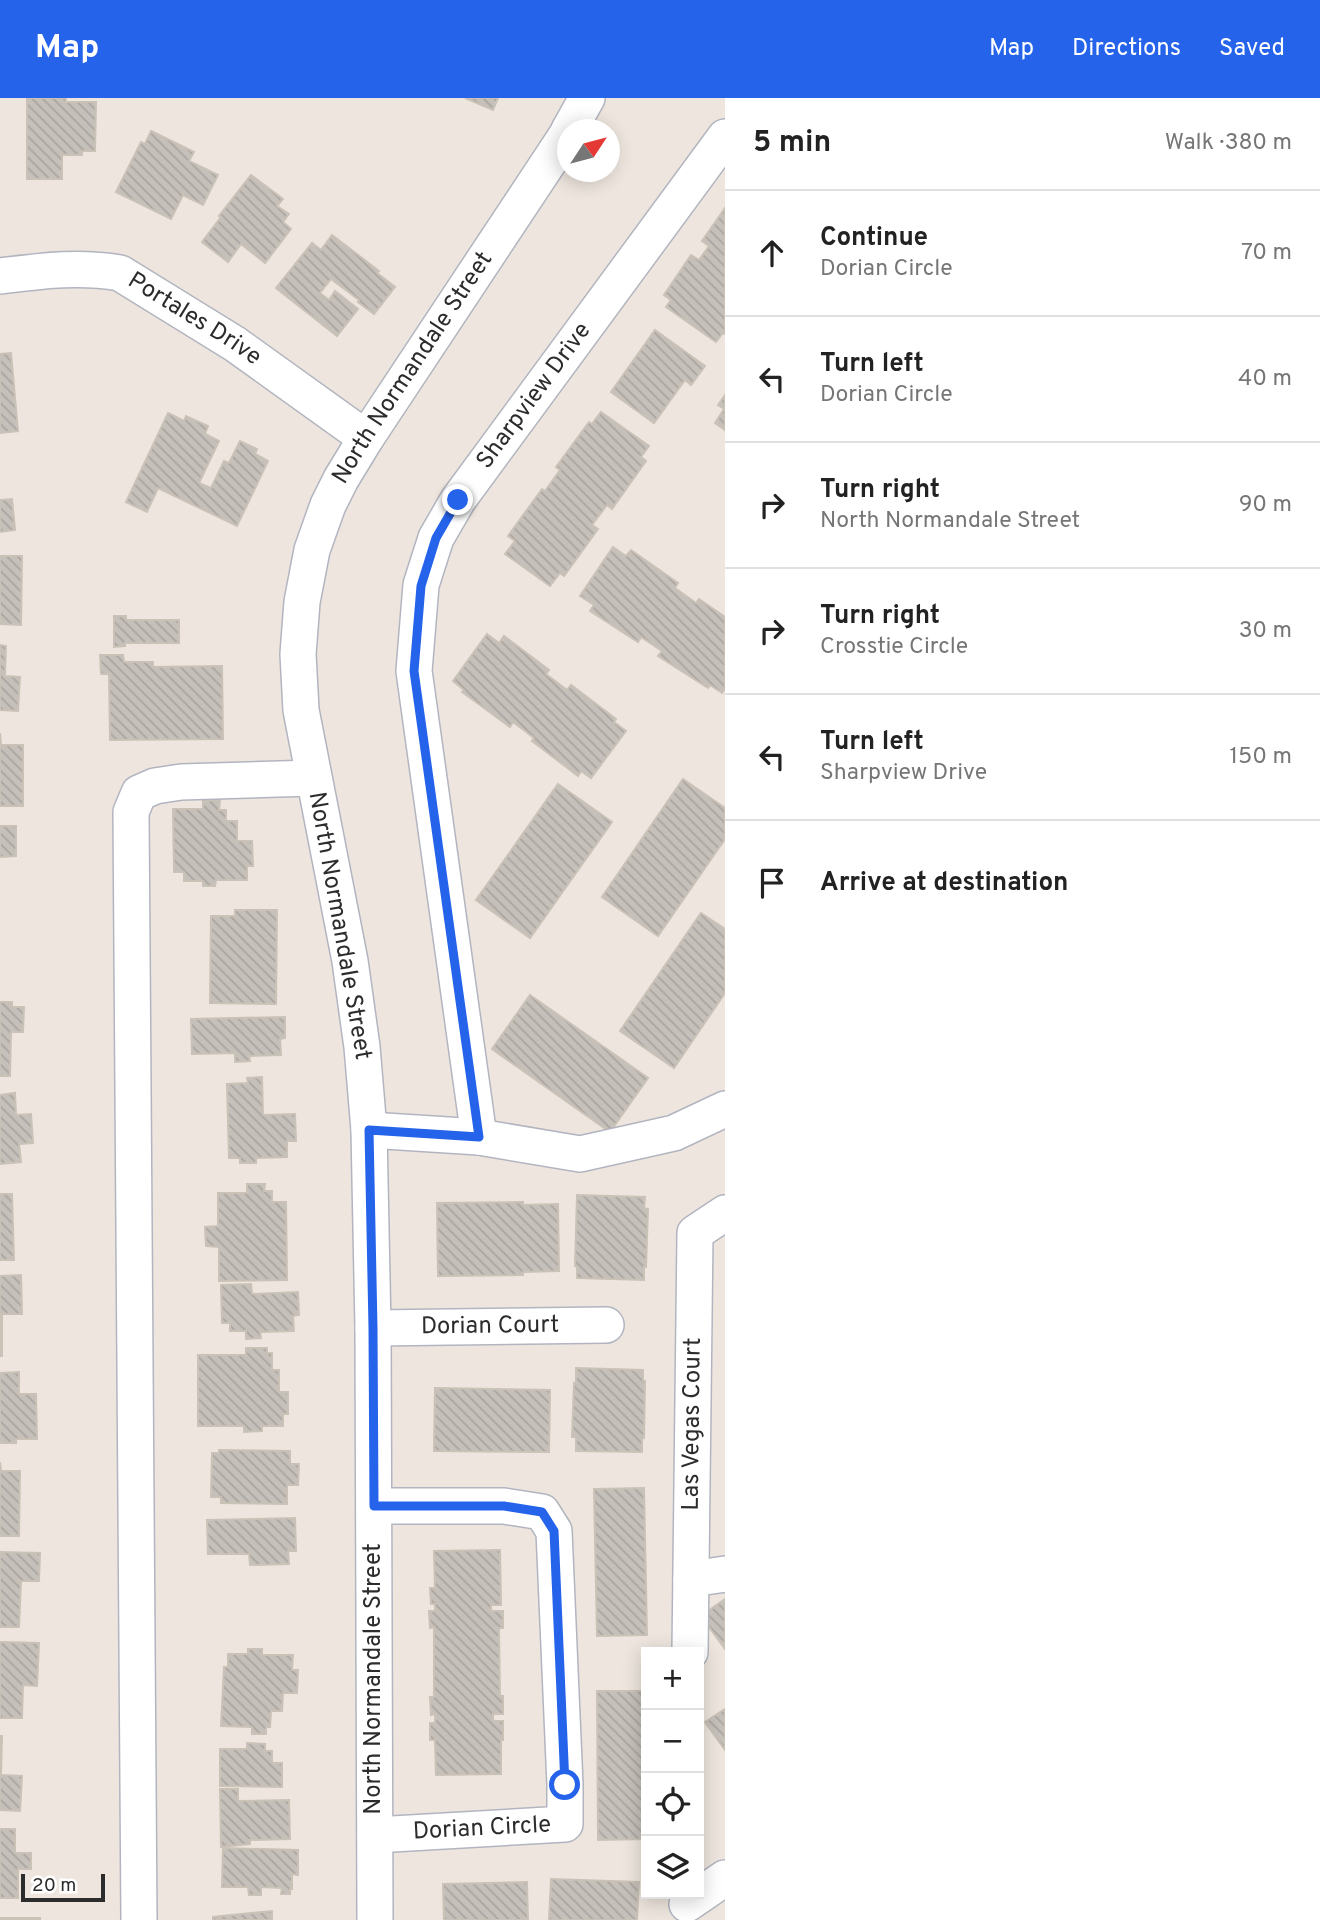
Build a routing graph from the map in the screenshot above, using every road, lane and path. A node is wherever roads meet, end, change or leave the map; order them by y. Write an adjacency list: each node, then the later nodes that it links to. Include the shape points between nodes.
1 (587, 98): 2 (street, North Normandale Street)
2 (575, 119)
3 (557, 148): 6 (street, North Normandale Street)
4 (722, 149): 10 (street, Sharpview Drive, via 671,210 458,500 436,538 421,586 414,671)
5 (0, 276): 6 (street, Portales Drive, via 54,269 120,273 235,344)
6 (366, 438): 7 (street, North Normandale Street, via 328,505 312,550 302,602 298,654 301,710)
7 (313, 778): 9 (street, North Normandale Street, via 349,961); 20 (street, via 155,786 139,793 131,812)
8 (725, 1110): 10 (street, via 674,1133 580,1154)
9 (369, 1130): 10 (street); 13 (street, North Normandale Street)
10 (479, 1137)
11 (725, 1213): 15 (street, Las Vegas Court, via 695,1233)
12 (606, 1325): 13 (street, Dorian Court)
13 (373, 1328): 14 (street, North Normandale Street)
14 (374, 1506): 17 (street, North Normandale Street); 17 (street, Dorian Circle, via 504,1506 542,1512 554,1531 565,1785 565,1824)
15 (708, 1577): 16 (street, Las Vegas Court)
16 (691, 1647)
17 (375, 1835): 21 (street, North Normandale Street)
18 (725, 1878): 19 (street)
19 (687, 1906)
20 (139, 1920)
21 (375, 1920)

